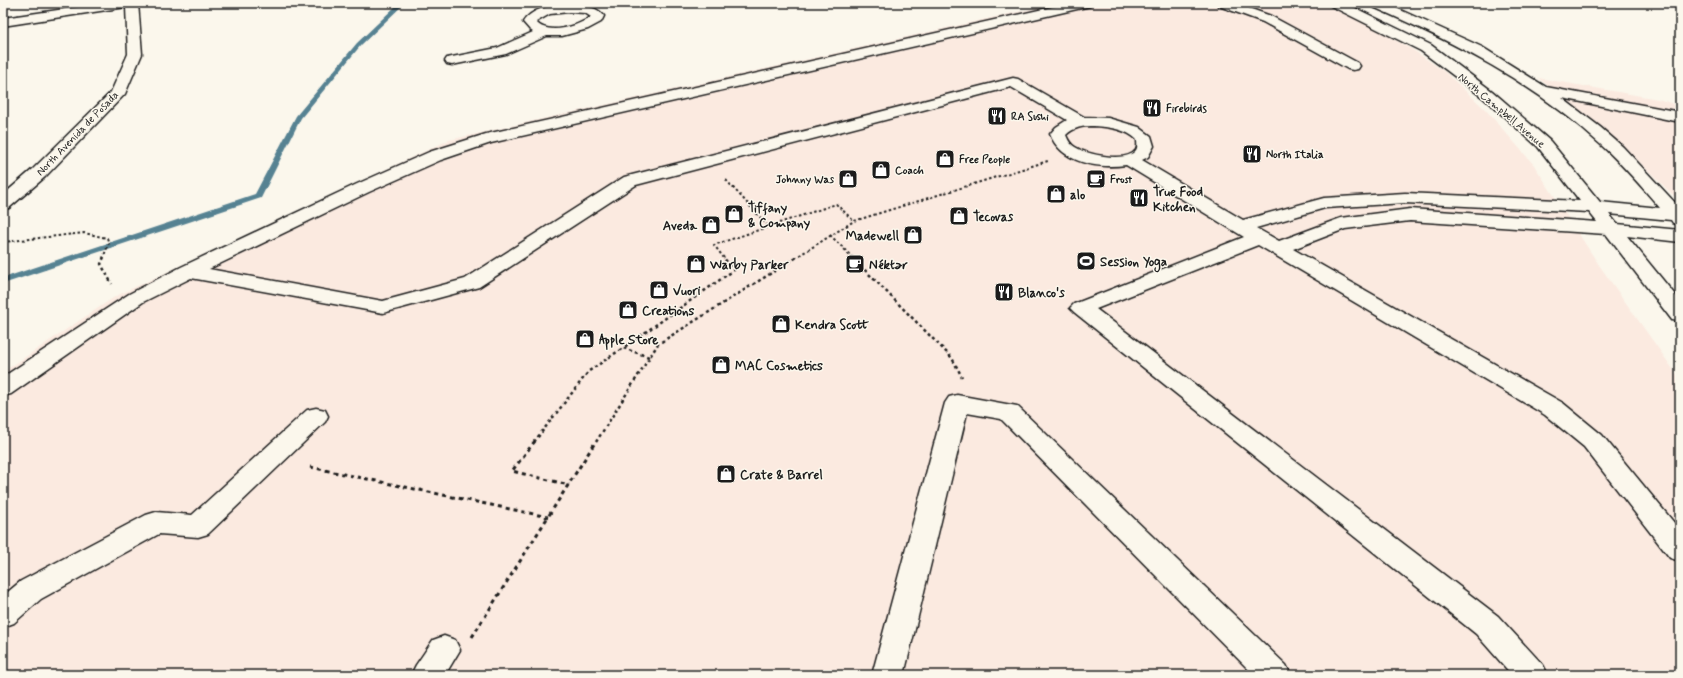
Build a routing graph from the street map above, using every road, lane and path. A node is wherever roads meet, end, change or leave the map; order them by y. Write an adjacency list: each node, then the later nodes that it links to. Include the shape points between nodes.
1 (132, 3): 7 (street); 17 (street, North Avenida de Posada, via 135,54 118,94 39,173)
2 (1086, 3): 27 (street, via 486,139 435,156)
3 (1223, 3): 10 (street, via 1267,19)
4 (1335, 3): 18 (street, North Campbell Avenue, via 1426,48 1487,94 1544,144)
5 (1375, 3): 11 (street, via 1418,21 1477,51)
6 (571, 5): 8 (street, via 546,11 529,22 531,26); 8 (street, via 588,10 598,16 598,19 576,30)
7 (3, 22)
8 (546, 31): 9 (street, via 501,51)
9 (452, 61)
10 (1353, 66)
11 (1541, 90): 12 (street); 19 (street, via 1596,131)
12 (1680, 117)
13 (1081, 122): 14 (street, via 1066,127 1058,134 1059,141); 15 (street, via 1109,122 1128,128 1143,137 1145,150 1139,156); 27 (street, via 1012,82 630,181 472,284 383,307)
14 (1073, 153): 15 (street, via 1100,160); 20 (path)
15 (1128, 159): 25 (street)
16 (726, 180): 21 (path)
17 (3, 204)
18 (1594, 207): 19 (street); 22 (street, North Campbell Avenue); 25 (street, via 1405,198 1324,203)
19 (1678, 217)
20 (854, 220): 21 (path, via 836,204); 23 (path)
21 (769, 227): 30 (path, via 714,245 734,270)
22 (1613, 229): 24 (street); 25 (street, via 1410,215); 29 (street, North Campbell Avenue)
23 (830, 235): 31 (path, via 658,344); 33 (path, via 952,358)
24 (1680, 236)
25 (1260, 237): 38 (street, via 1554,409 1593,441); 44 (street, via 1081,308 1487,625)
26 (3, 242): 28 (path, via 84,233 107,238 109,242 101,264 118,292)
27 (188, 271): 28 (street)
28 (136, 298): 32 (street)
29 (1680, 315)
30 (623, 348): 31 (path); 36 (path, via 589,371 512,471)
31 (649, 357): 36 (path)
32 (3, 388)
33 (976, 406): 42 (street, via 957,403); 43 (street, via 1008,412)
34 (316, 416): 39 (street, via 198,526 156,523 31,590)
35 (310, 467): 37 (path)
36 (569, 485): 37 (path)
37 (548, 517): 40 (path)
38 (1680, 550)
39 (3, 614)
40 (457, 646): 41 (street)
41 (427, 675)
42 (888, 675)
43 (1275, 675)
44 (1532, 675)

